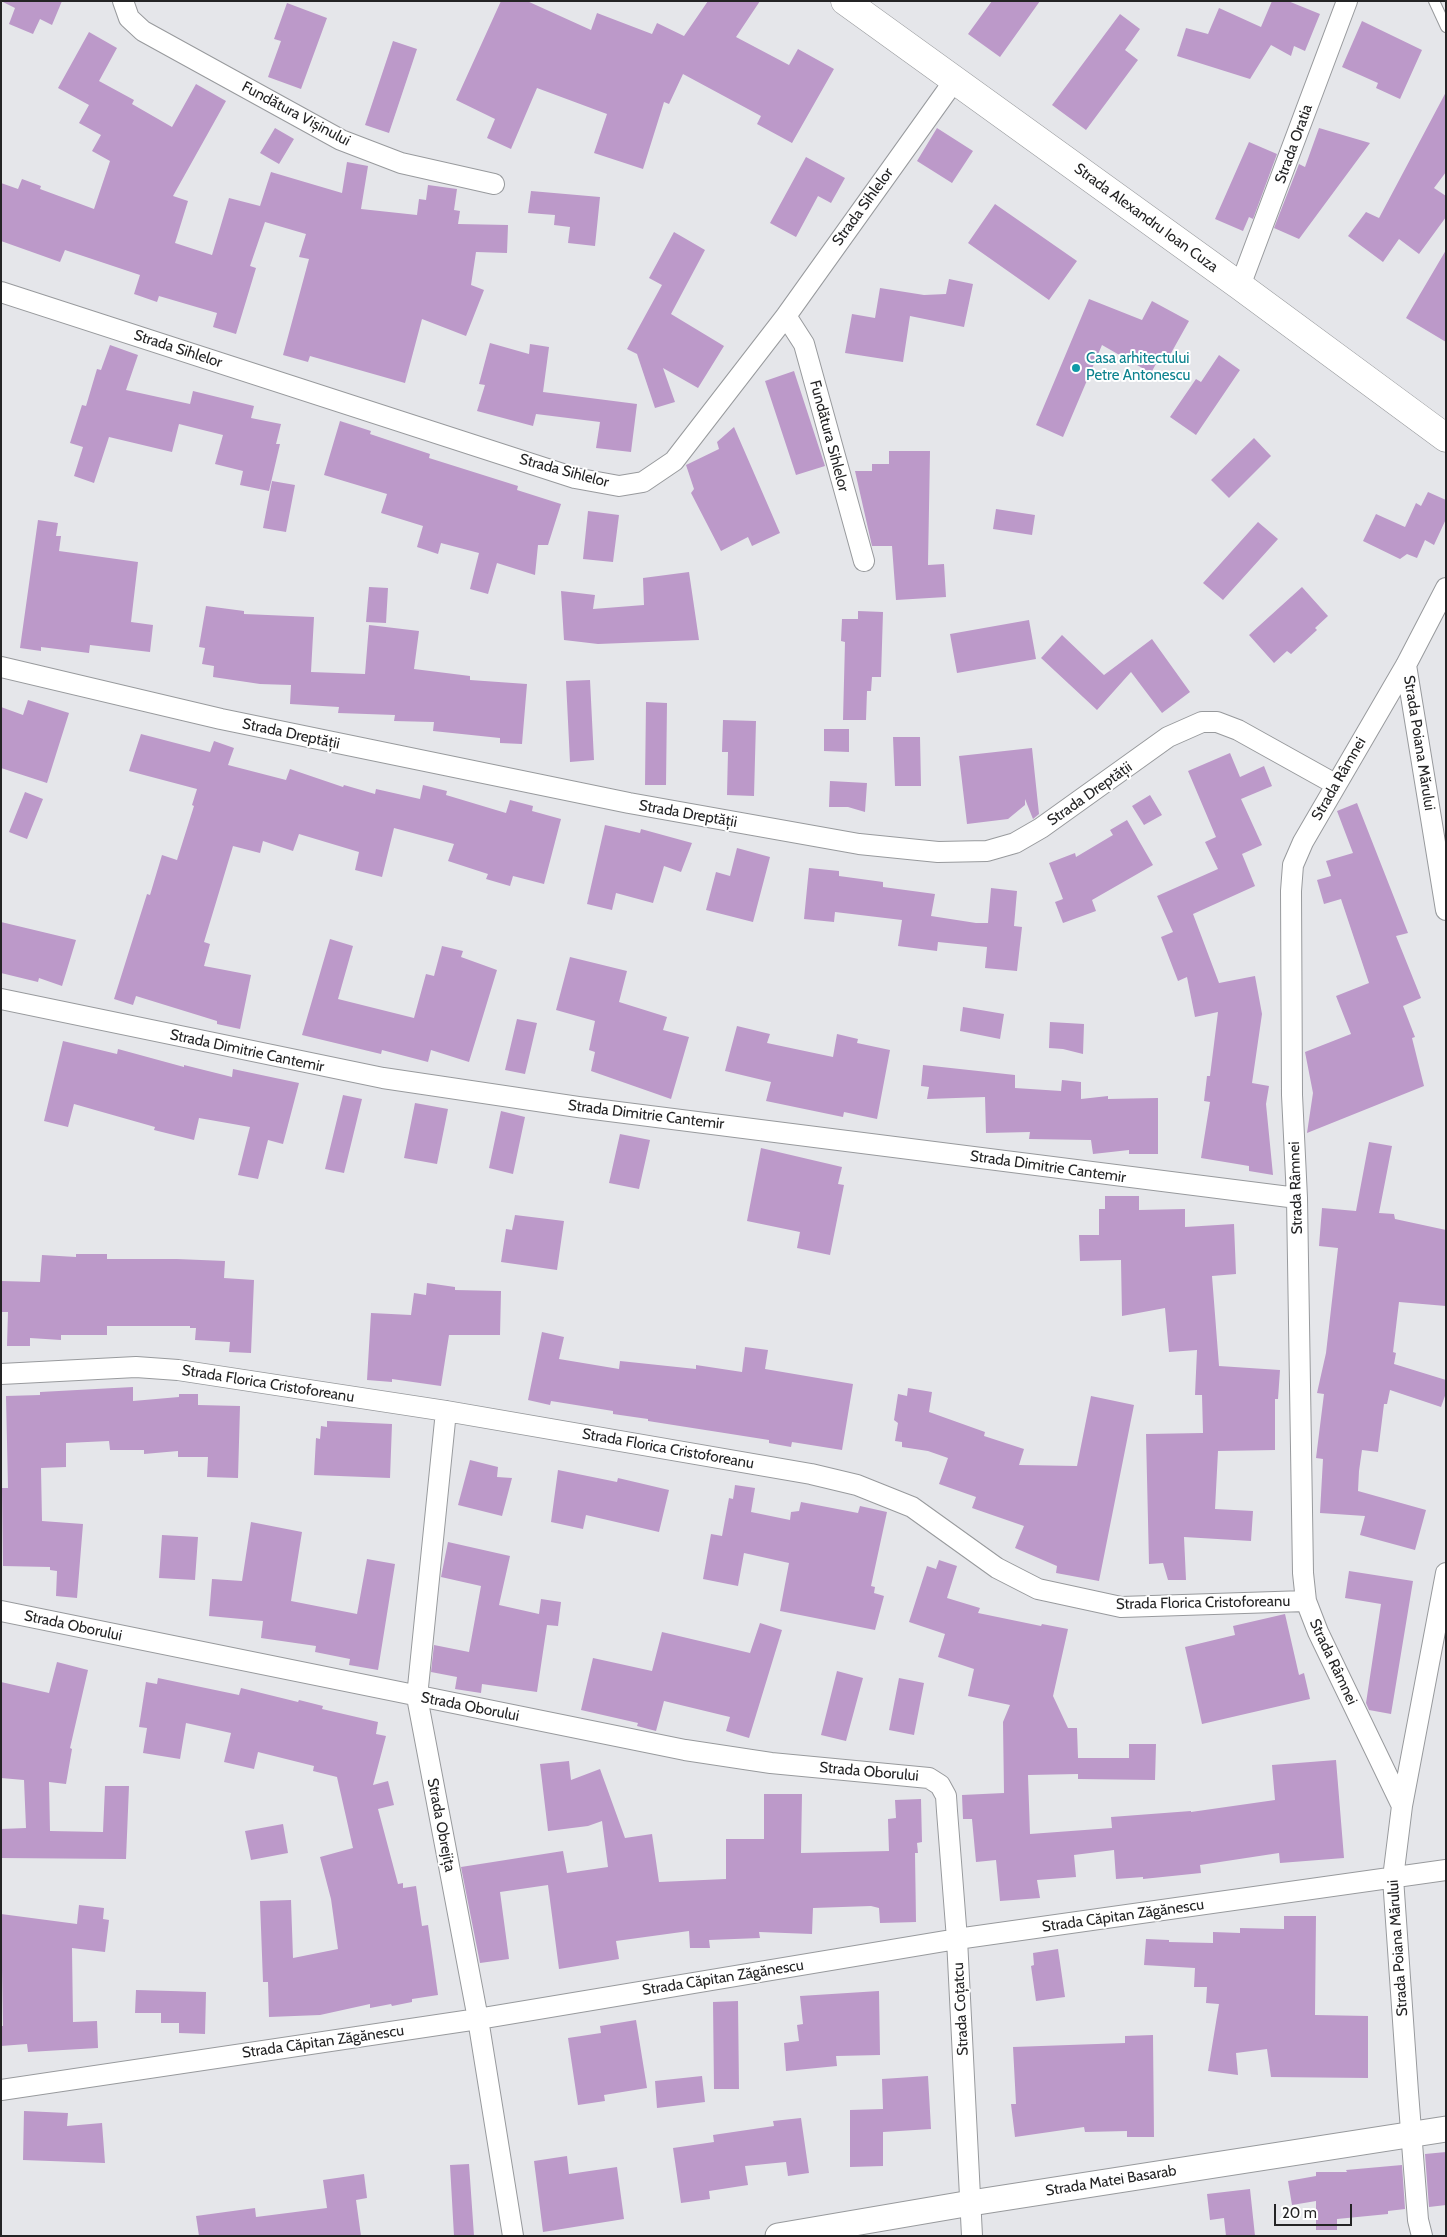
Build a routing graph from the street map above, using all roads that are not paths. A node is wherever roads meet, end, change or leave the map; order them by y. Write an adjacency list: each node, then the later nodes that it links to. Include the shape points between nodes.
1 (123, 1): 7 (street, Fundătura Vișinului, via 130,18 143,31 341,140 400,163)
2 (845, 1): 6 (main road, Strada Alexandru Ioan Cuza)
3 (1347, 1): 8 (street, Strada Oratia)
4 (1434, 1): 5 (lane)
5 (1446, 27)
6 (954, 80): 8 (main road, Strada Alexandru Ioan Cuza); 10 (street, Strada Sihlelor)
7 (494, 184)
8 (1240, 286): 11 (main road, Strada Alexandru Ioan Cuza)
9 (1, 292): 10 (street, Strada Sihlelor, via 575,478 619,486 643,482 674,461)
10 (786, 316): 12 (street, Fundătura Sihlelor, via 804,344)
11 (1446, 438)
12 (864, 561)
13 (1446, 588): 14 (street, Strada Râmnei)
14 (1406, 665): 16 (street, Strada Râmnei); 17 (street, Strada Poiana Mărului)
15 (1, 667): 16 (street, Strada Dreptății, via 221,719 629,803 858,844 938,852 987,851 1015,843 1168,738 1202,722 1217,722 1238,730)
16 (1335, 784): 19 (street, Strada Râmnei, via 1293,865 1290,934)
17 (1446, 910)
18 (1, 999): 19 (street, Strada Dimitrie Cantemir, via 383,1078 578,1107)
19 (1297, 1198): 23 (street, Strada Râmnei)
20 (1, 1374): 21 (street, Strada Florica Cristoforeanu, via 136,1367 178,1370)
21 (446, 1411): 23 (street, Strada Florica Cristoforeanu, via 811,1474 857,1485 912,1507 997,1568 1038,1589 1073,1598 1121,1607); 25 (street, Strada Obrejița)
22 (1446, 1573): 27 (street, Strada Poiana Mărului)
23 (1306, 1601): 27 (street, Strada Râmnei)
24 (1, 1611): 25 (street, Strada Oborului)
25 (417, 1697): 26 (street, Strada Oborului, via 685,1750 771,1763 913,1775 929,1778); 31 (street, Strada Obrejița)
26 (940, 1785): 30 (street, Strada Coțatcu, via 948,1811)
27 (1402, 1806): 29 (street, Strada Poiana Mărului)
28 (1446, 1870): 29 (street, Strada Căpitan Zăgănescu)
29 (1393, 1878): 30 (street, Strada Căpitan Zăgănescu); 34 (street, Strada Poiana Mărului)
30 (957, 1939): 31 (street, Strada Căpitan Zăgănescu); 35 (street, Strada Coțatcu)
31 (478, 2019): 32 (street, Strada Căpitan Zăgănescu); 36 (street, Strada Obrejița)
32 (1, 2090)
33 (1446, 2129): 34 (street, Strada Matei Basarab)
34 (1412, 2135): 35 (street, Strada Matei Basarab); 39 (street, Strada Poiana Mărului)
35 (971, 2203): 37 (street, Strada Matei Basarab); 38 (street, Strada Coțatcu)
36 (513, 2236)
37 (778, 2236)
38 (972, 2236)
39 (1422, 2236)

